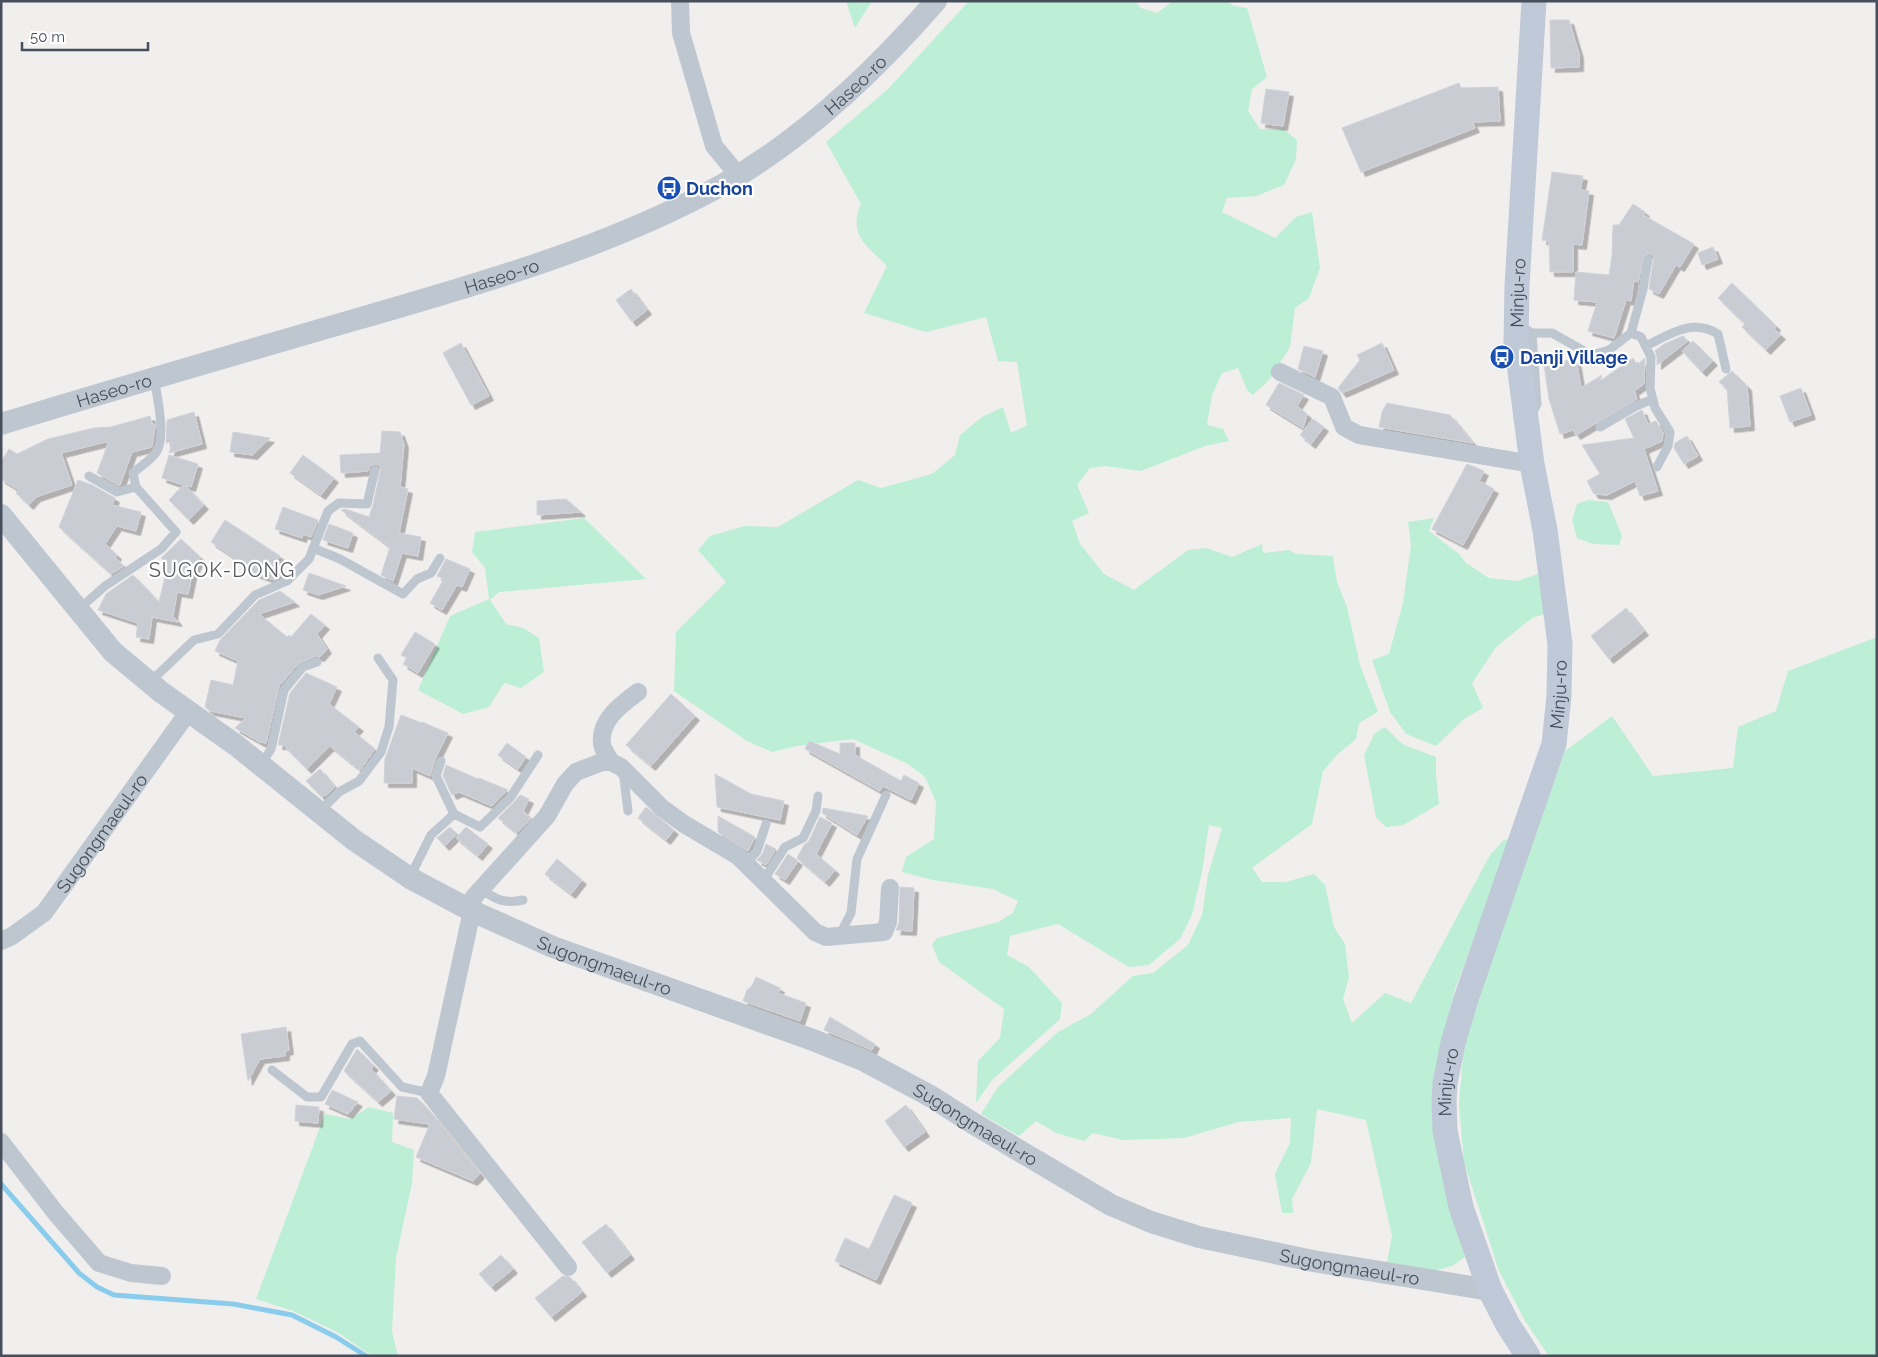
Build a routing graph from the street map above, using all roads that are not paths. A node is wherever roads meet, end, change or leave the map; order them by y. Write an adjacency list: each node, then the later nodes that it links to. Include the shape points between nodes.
1 (680, 1): 4 (street, via 681,34 714,146)
2 (936, 1): 4 (street, Haseo-ro, via 834,105)
3 (1534, 1): 6 (main road, Minju-ro)
4 (738, 175): 11 (street, Haseo-ro, via 681,206 535,266)
5 (1648, 259): 7 (lane)
6 (1524, 328): 7 (lane, via 1552,332 1591,355 1609,350); 15 (main road, Minju-ro, via 1517,356)
7 (1631, 333): 8 (lane, via 1641,337)
8 (1646, 346): 9 (lane, via 1681,328 1708,328 1718,334); 12 (lane, via 1651,357)
9 (1726, 369)
10 (1280, 372): 15 (street, via 1332,396 1344,427 1359,435)
11 (154, 377): 13 (street, Haseo-ro); 19 (lane, via 161,442 156,454 133,472)
12 (1653, 399): 14 (lane); 16 (lane, via 1670,432 1668,446)
13 (1, 424)
14 (1600, 427)
15 (1532, 464): 54 (main road, Minju-ro, via 1545,530 1560,644 1556,733 1466,999 1444,1082 1445,1131 1450,1160 1461,1207)
16 (1657, 467)
17 (375, 470): 21 (lane, via 367,504 339,503 328,511)
18 (89, 476): 19 (lane, via 117,492)
19 (136, 487): 23 (lane, via 176,532 161,549 105,586)
20 (1, 515): 23 (street, Sugongmaeul-ro)
21 (313, 548): 22 (lane, via 403,594 418,579 431,572); 26 (lane, via 309,559 287,581 255,595 218,634 194,640)
22 (440, 558)
23 (79, 610): 26 (street, Sugongmaeul-ro, via 113,652)
24 (378, 658): 37 (lane, via 393,680 389,727 381,752 360,781 339,792)
25 (317, 662): 32 (lane, via 303,667 284,690 271,749)
26 (149, 683): 28 (street, Sugongmaeul-ro)
27 (638, 692): 31 (street, via 618,707 604,725 602,745)
28 (189, 711): 32 (street, Sugongmaeul-ro); 48 (street, Sugongmaeul-ro, via 44,913)
29 (538, 755): 38 (lane, via 510,798 480,827)
30 (441, 761): 38 (lane, via 436,776)
31 (611, 762): 33 (street); 44 (street, via 576,772 565,784 548,816)
32 (261, 766): 37 (street, Sugongmaeul-ro)
33 (628, 774): 36 (lane, via 624,779); 40 (street, via 662,808)
34 (886, 795): 47 (lane, via 857,859 851,913)
35 (818, 796): 42 (lane, via 816,811 803,838 785,847)
36 (628, 811)
37 (319, 812): 41 (street, Sugongmaeul-ro)
38 (454, 814): 41 (lane, via 431,835)
39 (766, 824): 40 (lane, via 757,851)
40 (746, 864): 42 (street)
41 (410, 878): 46 (street, Sugongmaeul-ro)
42 (763, 881): 47 (street, via 815,932 826,937)
43 (890, 888): 47 (street, via 888,922 884,932)
44 (481, 889): 45 (lane, via 510,903); 46 (street, via 473,898)
45 (523, 900)
46 (472, 911): 50 (street, via 436,1076); 54 (street, Sugongmaeul-ro, via 552,947 863,1060 932,1097 1110,1205 1151,1222 1199,1237 1313,1261)
47 (839, 936)
48 (1, 941)
49 (272, 1070): 50 (lane, via 307,1097 321,1097 352,1044 360,1041 402,1087)
50 (429, 1093): 52 (street)
51 (1, 1142): 53 (street, via 99,1263 131,1273)
52 (568, 1267)
53 (162, 1276)
54 (1490, 1290): 55 (main road, Minju-ro)
55 (1528, 1356)

